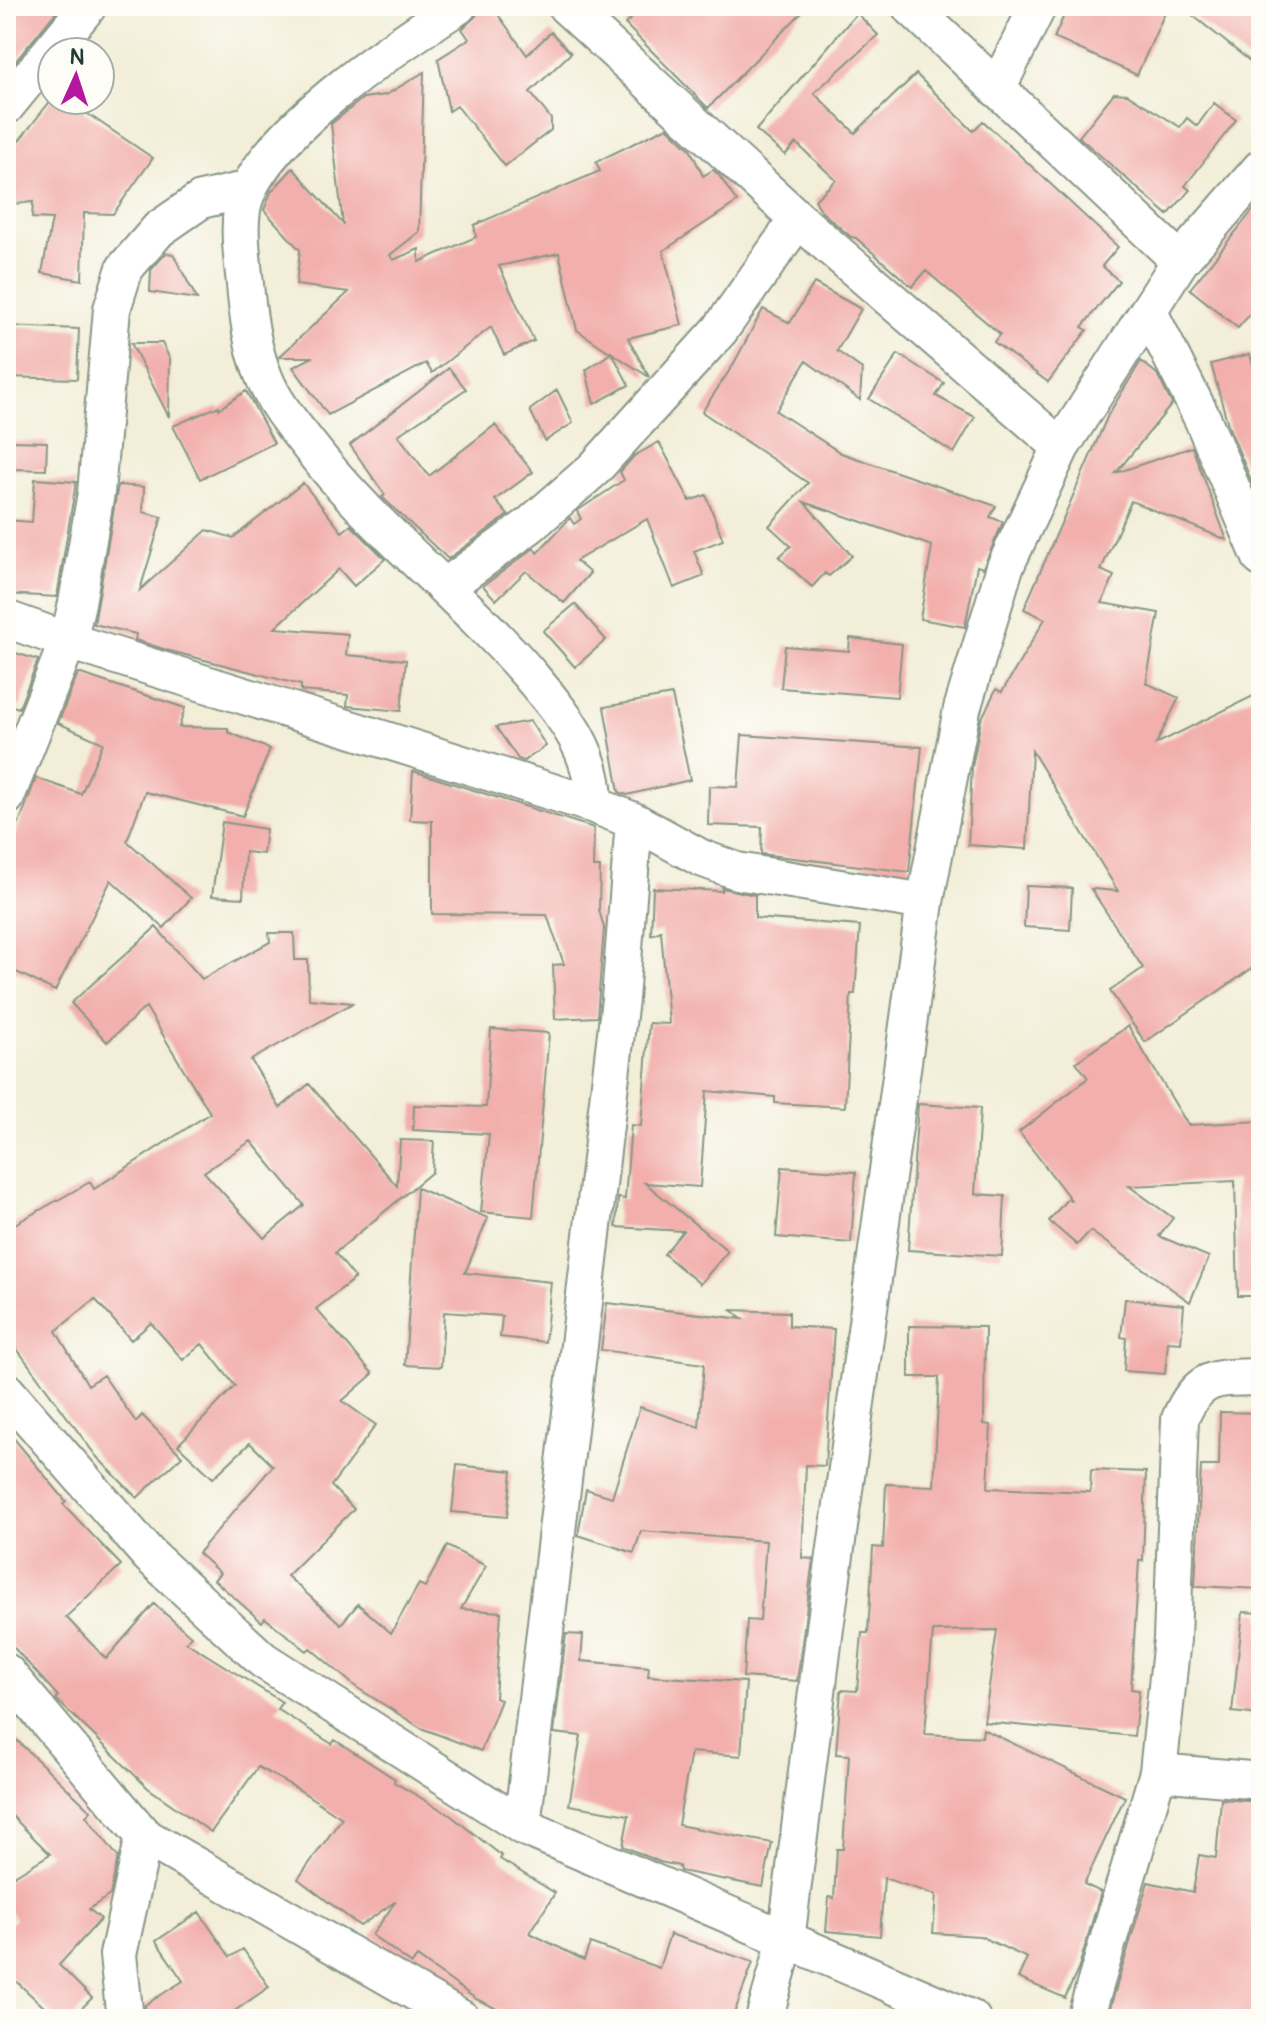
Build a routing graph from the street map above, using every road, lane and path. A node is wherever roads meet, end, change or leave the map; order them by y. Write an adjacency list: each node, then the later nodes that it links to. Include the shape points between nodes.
1 (88, 6): 7 (street)
2 (458, 6): 9 (street, via 338,88 277,151)
3 (566, 6): 10 (street)
4 (910, 6): 6 (street)
5 (1038, 6): 6 (street)
6 (997, 89): 11 (street)
7 (6, 106)
8 (1261, 168): 11 (street)
9 (249, 189): 16 (street, via 242,211 244,275 251,337 264,379 335,479); 18 (street, via 201,200 159,229 125,268 112,309 96,493)
10 (798, 219): 13 (street); 16 (street, via 720,330 594,469 530,525)
11 (1180, 261): 12 (street)
12 (1149, 312): 13 (street); 14 (street)
13 (1061, 447): 22 (street, via 1005,567 983,634 962,709)
14 (1248, 500): 15 (street)
15 (1261, 558)
16 (445, 587): 20 (street, via 496,634 563,711 595,782)
17 (6, 619): 18 (street)
18 (68, 641): 19 (street); 20 (street)
19 (6, 797)
20 (594, 805): 21 (street)
21 (634, 821): 22 (street, via 701,858 737,871); 28 (street, via 620,999)
22 (925, 902): 30 (street)
23 (1261, 1377): 26 (street, via 1212,1378 1190,1395 1180,1419 1172,1639)
24 (6, 1391): 28 (street, via 149,1555 263,1660)
25 (6, 1672): 29 (street)
26 (1158, 1772): 27 (street); 35 (street)
27 (1261, 1781)
28 (522, 1826): 30 (street)
29 (144, 1836): 31 (street, via 118,1955); 32 (street)
30 (786, 1940): 33 (street); 34 (street)
31 (125, 2019)
32 (462, 2019)
33 (764, 2019)
34 (972, 2019)
35 (1085, 2019)

